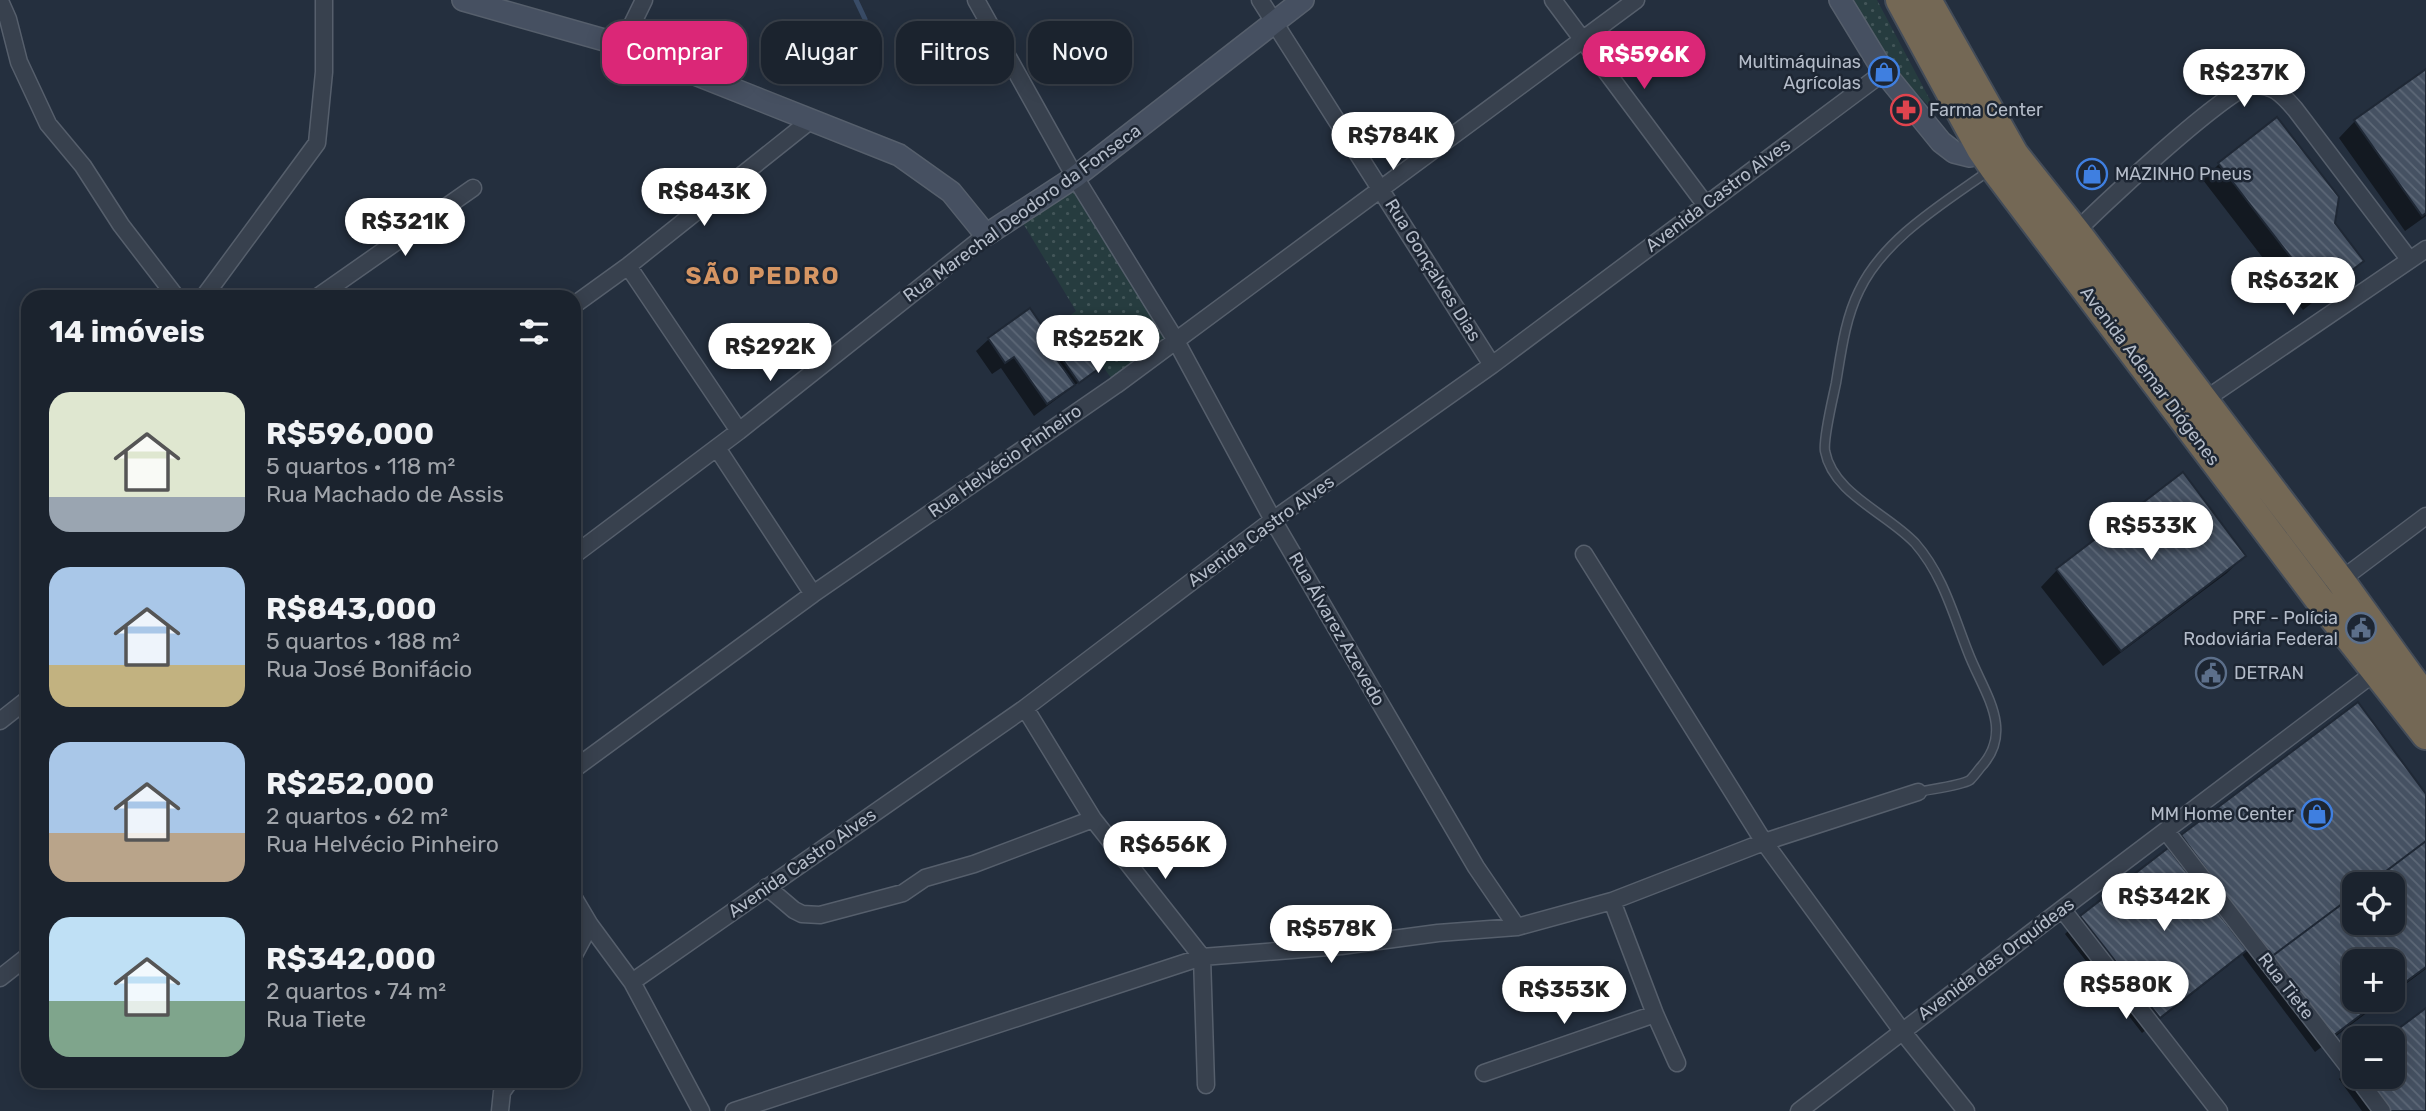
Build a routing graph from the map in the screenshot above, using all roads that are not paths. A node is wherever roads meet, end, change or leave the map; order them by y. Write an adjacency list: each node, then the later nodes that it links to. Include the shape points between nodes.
1 (324, 0): 31 (street, via 324,72 317,143)
2 (463, 0): 15 (street)
3 (644, 0): 13 (street)
4 (977, 0): 21 (street, Rua Álvarez Azevedo)
5 (1260, 0): 14 (street, Rua Gonçalves Dias)
6 (1303, 0): 14 (street, Rua Marechal Deodoro da Fonseca)
7 (1553, 0): 16 (street)
8 (1636, 0): 16 (street, Rua Helvécio Pinheiro)
9 (1840, 0): 17 (street)
10 (1900, 0): 20 (highway, Avenida Ademar Diógenes)
11 (1927, 0): 20 (highway, Avenida Ademar Diógenes)
12 (0, 1): 30 (street, via 19,62 48,124)
13 (634, 21)
14 (1273, 22): 21 (street, Rua Marechal Deodoro da Fonseca); 23 (street, Rua Gonçalves Dias)
15 (602, 39)
16 (1582, 39): 23 (street, Rua Helvécio Pinheiro); 24 (street)
17 (1884, 72): 20 (street, via 1941,142 1963,155); 24 (street, Avenida Castro Alves)
18 (720, 84): 19 (street)
19 (811, 120): 25 (street, via 899,155 951,192); 29 (street)
20 (1998, 152): 26 (highway, Avenida Ademar Diógenes); 52 (lane, via 1880,258 1859,290 1848,321 1824,449 1835,477 1915,543 1941,578 1990,701 1999,734 1989,759 1969,780)
21 (1075, 177): 25 (street, Rua Marechal Deodoro da Fonseca); 34 (street, Rua Álvarez Azevedo)
22 (473, 188): 32 (street)
23 (1382, 189): 34 (street, Rua Helvécio Pinheiro); 35 (street, Rua Gonçalves Dias)
24 (1705, 204): 35 (street, Avenida Castro Alves)
25 (986, 235): 37 (street, Rua Marechal Deodoro da Fonseca)
26 (2067, 241): 28 (street, via 2214,107 2247,86 2265,85 2280,92 2295,109); 36 (highway, Avenida Ademar Diógenes)
27 (2426, 249): 28 (street)
28 (2409, 259): 36 (street)
29 (628, 266): 33 (street); 37 (street)
30 (171, 290)
31 (209, 290)
32 (327, 290)
33 (581, 299)
34 (1175, 339): 40 (street, Rua Álvarez Azevedo); 44 (street, Rua Helvécio Pinheiro, via 1116,385)
35 (1492, 365): 40 (street, Avenida Castro Alves)
36 (2191, 409): 43 (highway, Avenida Ademar Diógenes)
37 (739, 431): 38 (street, Rua Marechal Deodoro da Fonseca)
38 (717, 448): 41 (street, Rua Marechal Deodoro da Fonseca); 44 (street)
39 (2426, 516): 43 (street)
40 (1273, 520): 48 (street, Avenida Castro Alves); 61 (street, Rua Álvarez Azevedo, via 1476,867)
41 (581, 550)
42 (1584, 554): 55 (street)
43 (2329, 589): 45 (highway, Avenida Ademar Diógenes)
44 (813, 594): 51 (street, Rua Helvécio Pinheiro)
45 (2386, 664): 46 (highway, Avenida Ademar Diógenes); 50 (highway, Avenida Ademar Diógenes); 54 (street, Avenida das Orquídeas)
46 (2426, 699)
47 (21, 704): 49 (street)
48 (1025, 708): 53 (street); 56 (street, Avenida Castro Alves)
49 (0, 720)
50 (2426, 735)
51 (581, 764)
52 (1918, 792): 55 (street)
53 (1093, 819): 56 (street, via 925,878 903,892 820,915 794,910); 63 (street)
54 (2166, 831): 58 (street, Avenida das Orquídeas); 69 (street, Rua Tiete)
55 (1764, 842): 57 (street); 68 (street)
56 (767, 887): 66 (street, Avenida Castro Alves)
57 (1612, 901): 61 (street); 67 (street)
58 (2062, 909): 68 (street, Avenida das Orquídeas); 80 (street)
59 (581, 910): 60 (street)
60 (590, 925): 62 (street); 66 (street)
61 (1517, 927): 63 (street)
62 (581, 942)
63 (1202, 957): 72 (street); 77 (street)
64 (21, 962): 65 (street)
65 (0, 978)
66 (632, 982): 76 (street)
67 (1655, 1014): 70 (street); 71 (street)
68 (1902, 1031): 78 (street, Avenida das Orquídeas); 79 (street)
69 (2342, 1058)
70 (1677, 1063)
71 (1484, 1073)
72 (1206, 1085)
73 (502, 1088): 75 (street)
74 (2366, 1089): 81 (street, Rua Tiete)
75 (500, 1111)
76 (701, 1111)
77 (734, 1111)
78 (1799, 1111)
79 (1966, 1111)
80 (2219, 1111)
81 (2382, 1111)

